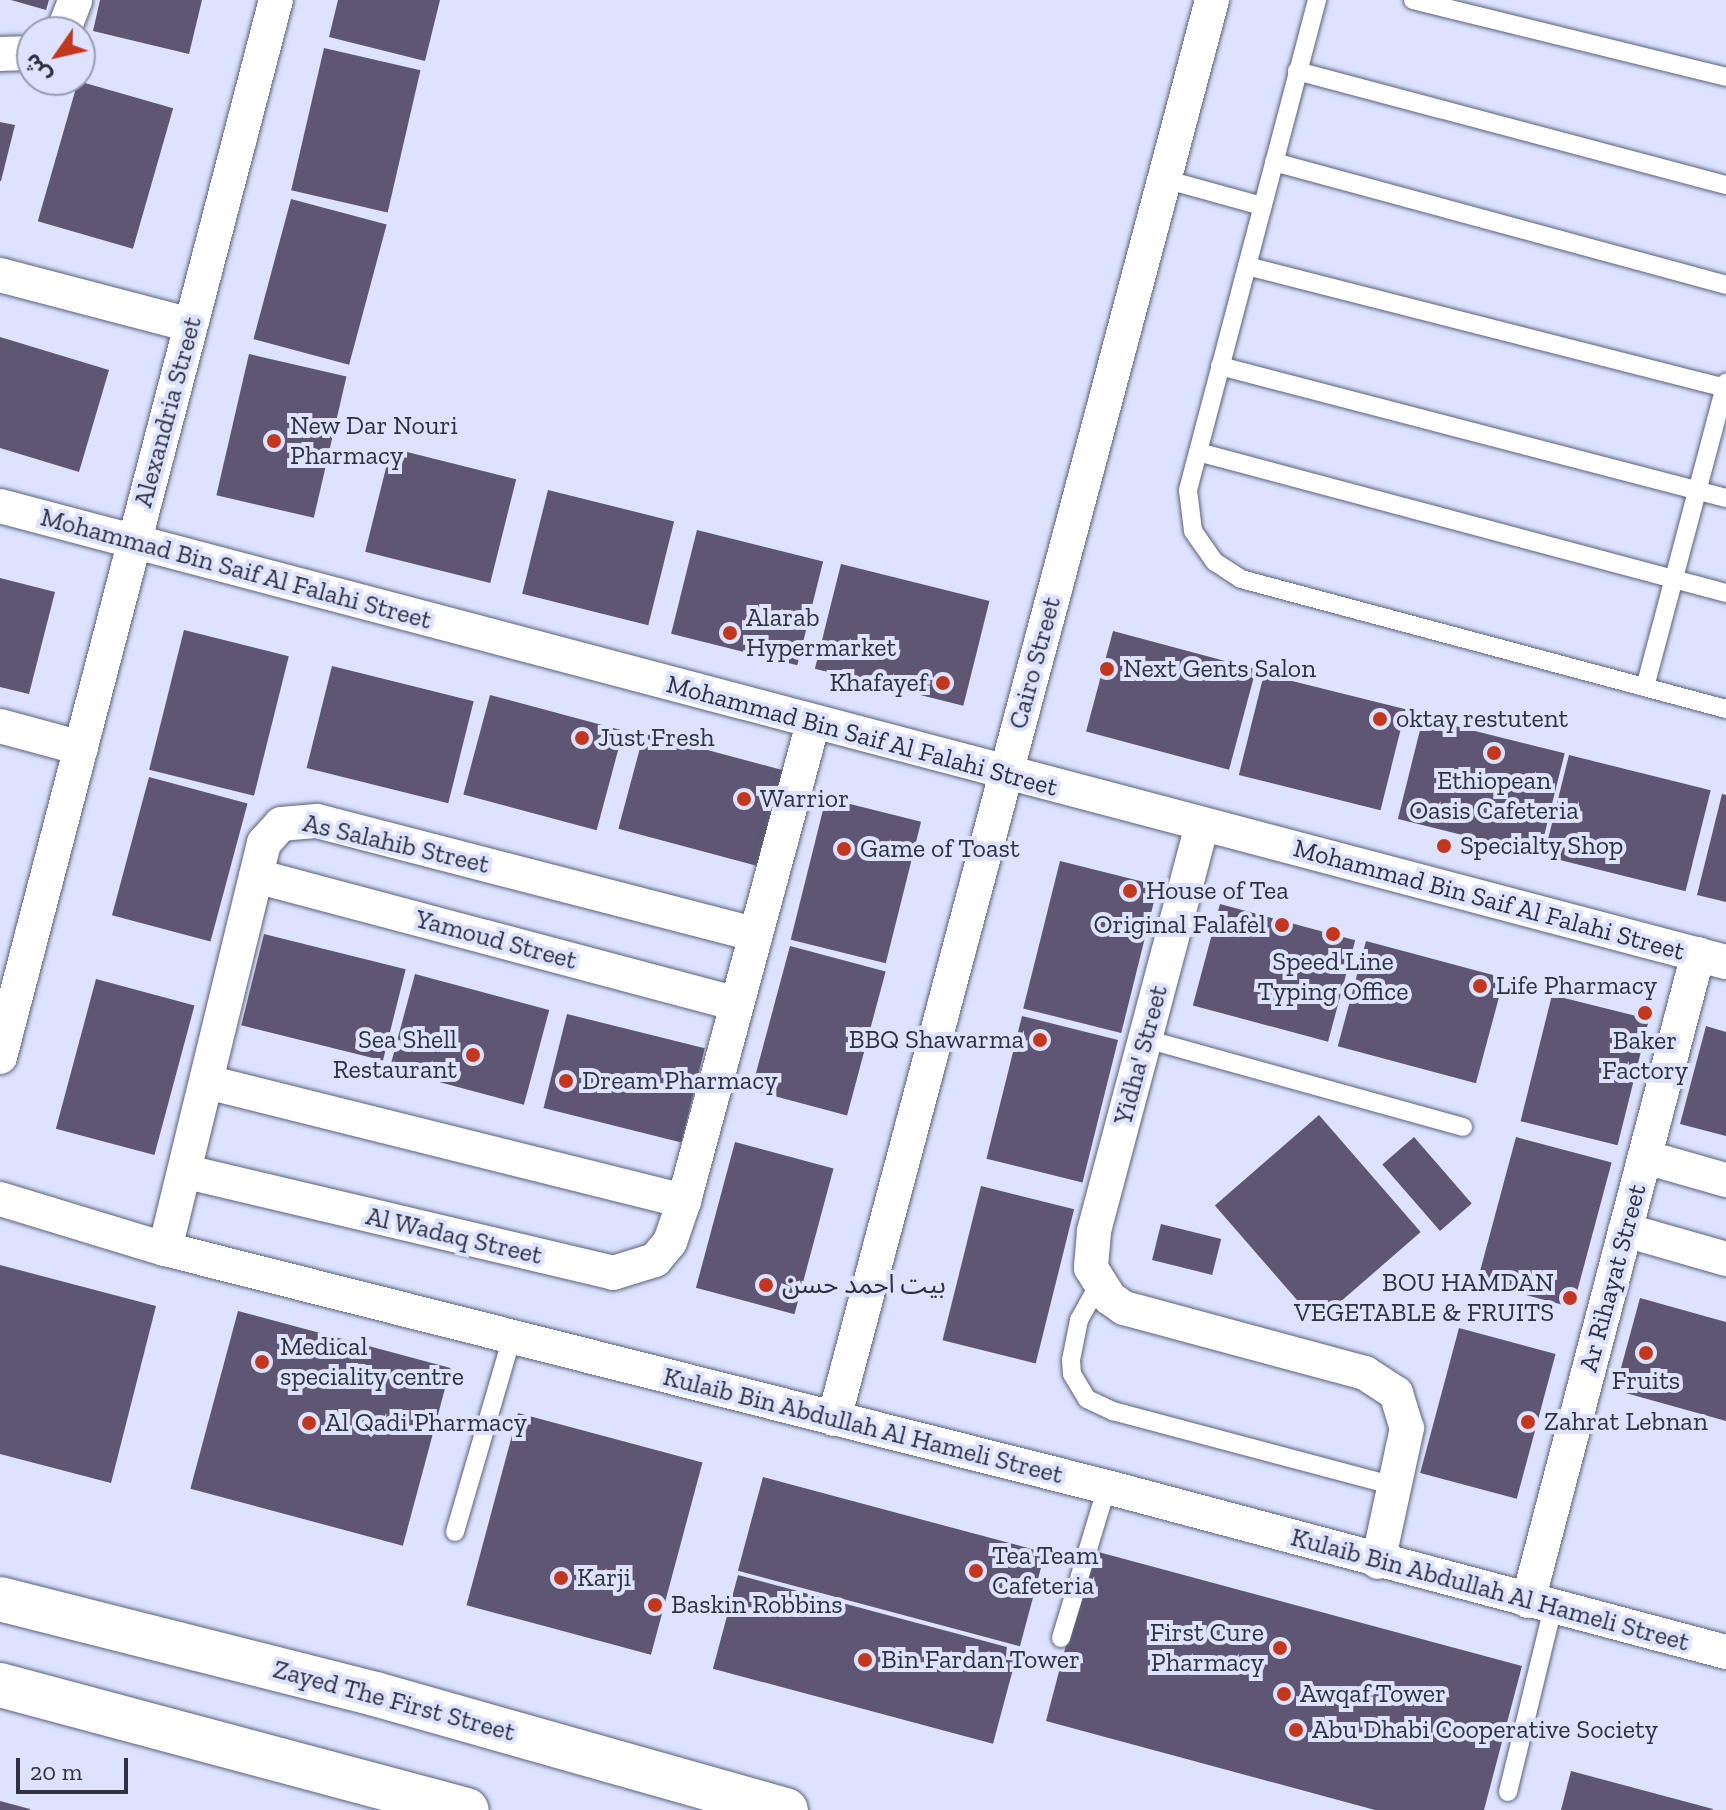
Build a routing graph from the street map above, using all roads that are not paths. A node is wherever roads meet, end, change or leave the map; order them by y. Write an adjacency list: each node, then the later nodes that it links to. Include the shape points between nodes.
1 (276, 0): 14 (street, Alexandria Street)
2 (1212, 0): 8 (street, Cairo Street)
3 (1317, 0): 5 (lane)
4 (1413, 0): 6 (lane)
5 (1297, 71): 7 (lane); 9 (lane)
6 (1726, 77)
7 (1274, 162): 10 (lane); 13 (lane)
8 (1164, 179): 10 (lane); 29 (street, Cairo Street)
9 (1726, 185)
10 (1262, 206): 11 (lane)
11 (1247, 266): 15 (lane); 16 (lane)
12 (0, 275): 14 (street)
13 (1726, 285)
14 (191, 325): 21 (street, Alexandria Street)
15 (1220, 366): 17 (lane); 18 (lane)
16 (1726, 386): 18 (lane)
17 (1198, 452): 22 (lane); 24 (lane, via 1188,490 1193,531 1215,562 1241,579)
18 (1697, 491): 19 (lane); 22 (lane)
19 (1726, 498)
20 (0, 506): 21 (street, Mohammad Bin Saif Al Falahi Street)
21 (135, 542): 26 (street, Mohammad Bin Saif Al Falahi Street); 28 (street, Alexandria Street)
22 (1674, 579): 23 (lane); 24 (lane)
23 (1726, 593)
24 (1645, 687): 25 (lane)
25 (1726, 709)
26 (813, 724): 29 (street, Mohammad Bin Saif Al Falahi Street); 32 (street, Al Wadaq Street)
27 (0, 726): 28 (street)
28 (81, 748): 36 (street, Alexandria Street)
29 (1006, 773): 30 (street, Mohammad Bin Saif Al Falahi Street); 49 (street, Cairo Street)
30 (1202, 825): 33 (street, Mohammad Bin Saif Al Falahi Street); 35 (street, Yidha' Street)
31 (259, 866): 32 (street, As Salahib Street, via 281,824 304,818); 34 (street, Yamoud Street); 37 (street, As Salahib Street)
32 (755, 934): 34 (street, Al Wadaq Street)
33 (1712, 958): 39 (street, Ar Rihayat Street)
34 (736, 1004): 43 (street, Al Wadaq Street)
35 (1146, 1039): 38 (lane); 47 (street, Yidha' Street, via 1090,1249)
36 (0, 1057)
37 (207, 1082): 40 (street, As Salahib Street); 43 (street)
38 (1463, 1127)
39 (1645, 1157): 41 (street); 44 (street, Ar Rihayat Street)
40 (187, 1172): 43 (street, Al Wadaq Street, via 613,1273 655,1260); 45 (street, As Salahib Street)
41 (1726, 1180)
42 (0, 1199): 45 (street, Kulaib Bin Abdullah Al Hameli Street)
43 (681, 1211)
44 (1625, 1230): 46 (street); 55 (street, Ar Rihayat Street)
45 (165, 1249): 48 (street, Kulaib Bin Abdullah Al Hameli Street)
46 (1726, 1259)
47 (1099, 1284): 50 (street, via 1124,1308 1377,1377 1396,1393 1406,1415); 50 (lane, via 1079,1320 1071,1360 1072,1374 1087,1399 1113,1411)
48 (512, 1337): 49 (street, Kulaib Bin Abdullah Al Hameli Street); 52 (lane)
49 (834, 1419): 51 (street, Kulaib Bin Abdullah Al Hameli Street)
50 (1395, 1486): 53 (street)
51 (1107, 1487): 53 (street, Kulaib Bin Abdullah Al Hameli Street); 56 (lane)
52 (455, 1532)
53 (1378, 1562): 55 (street, Kulaib Bin Abdullah Al Hameli Street)
54 (0, 1599): 60 (main road, Zayed The First Street, via 375,1694)
55 (1540, 1604): 57 (street, Kulaib Bin Abdullah Al Hameli Street); 59 (lane)
56 (1061, 1638)
57 (1726, 1652)
58 (0, 1685): 61 (main road)
59 (1508, 1792)
60 (775, 1809)
61 (467, 1810)

